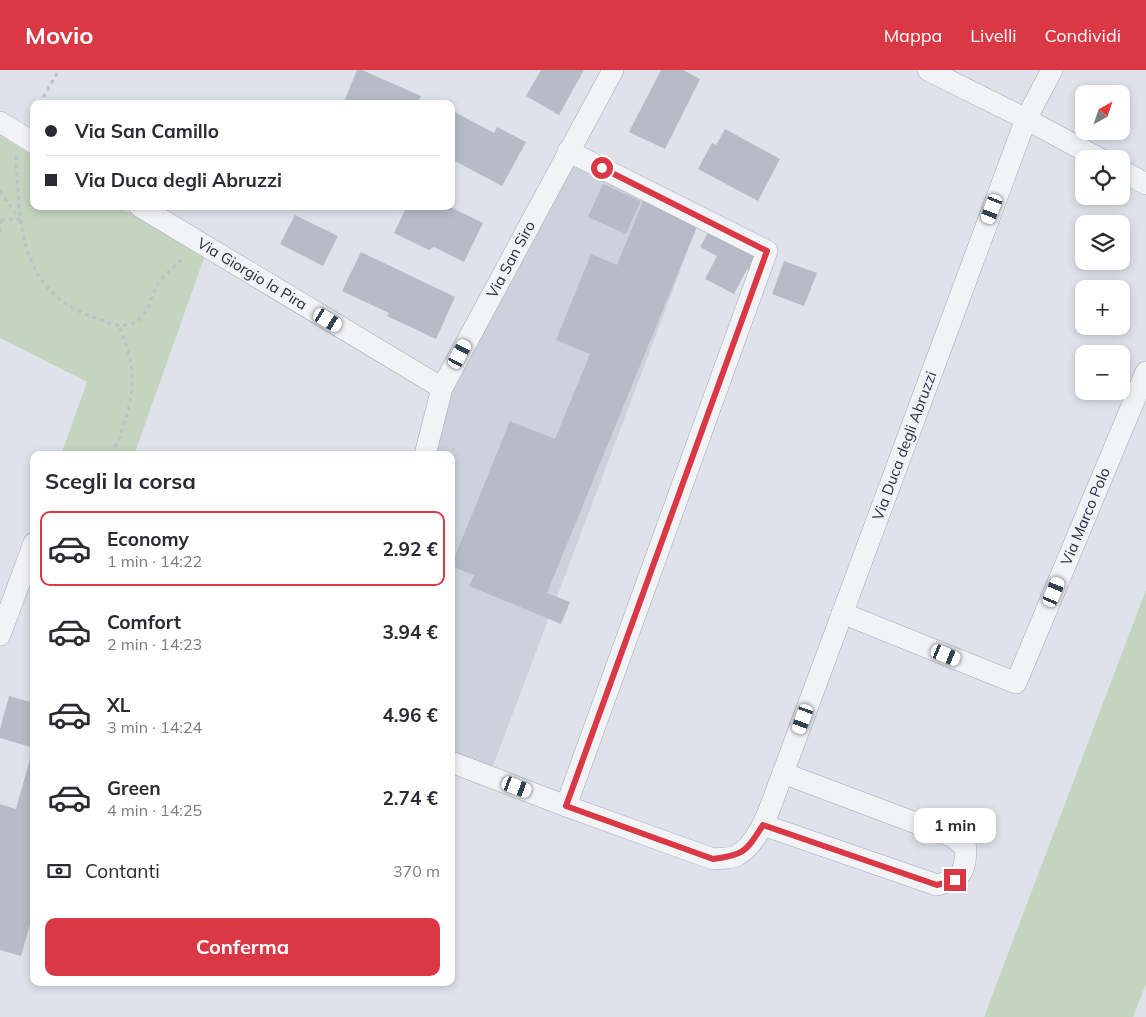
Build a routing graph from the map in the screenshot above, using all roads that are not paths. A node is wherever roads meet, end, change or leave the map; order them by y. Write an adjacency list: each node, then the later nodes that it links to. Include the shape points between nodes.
1 (613, 70): 8 (street, Via San Siro)
2 (928, 70): 4 (street)
3 (1052, 70): 4 (street, Via Duca degli Abruzzi)
4 (1026, 119): 7 (street); 16 (street, Via Duca degli Abruzzi)
5 (0, 122): 6 (street)
6 (27, 139)
7 (1083, 150)
8 (568, 151): 13 (street, Via San Siro); 20 (street, via 767,251)
9 (1130, 175): 10 (street)
10 (1146, 184)
11 (146, 210): 13 (street, Via Giorgio la Pira)
12 (1146, 372): 16 (street, Via Marco Polo, via 1016,683)
13 (442, 388): 14 (street, Via San Siro)
14 (426, 451)
15 (30, 554): 17 (street)
16 (842, 613): 19 (street, Via Duca degli Abruzzi)
17 (0, 635)
18 (455, 764): 20 (street)
19 (783, 773): 21 (street, Via Duca degli Abruzzi); 21 (street, via 953,837 966,848 965,867 955,880 937,885)
20 (566, 806): 21 (street, Via Duca degli Abruzzi, via 713,859 735,856 749,846)
21 (763, 825)

